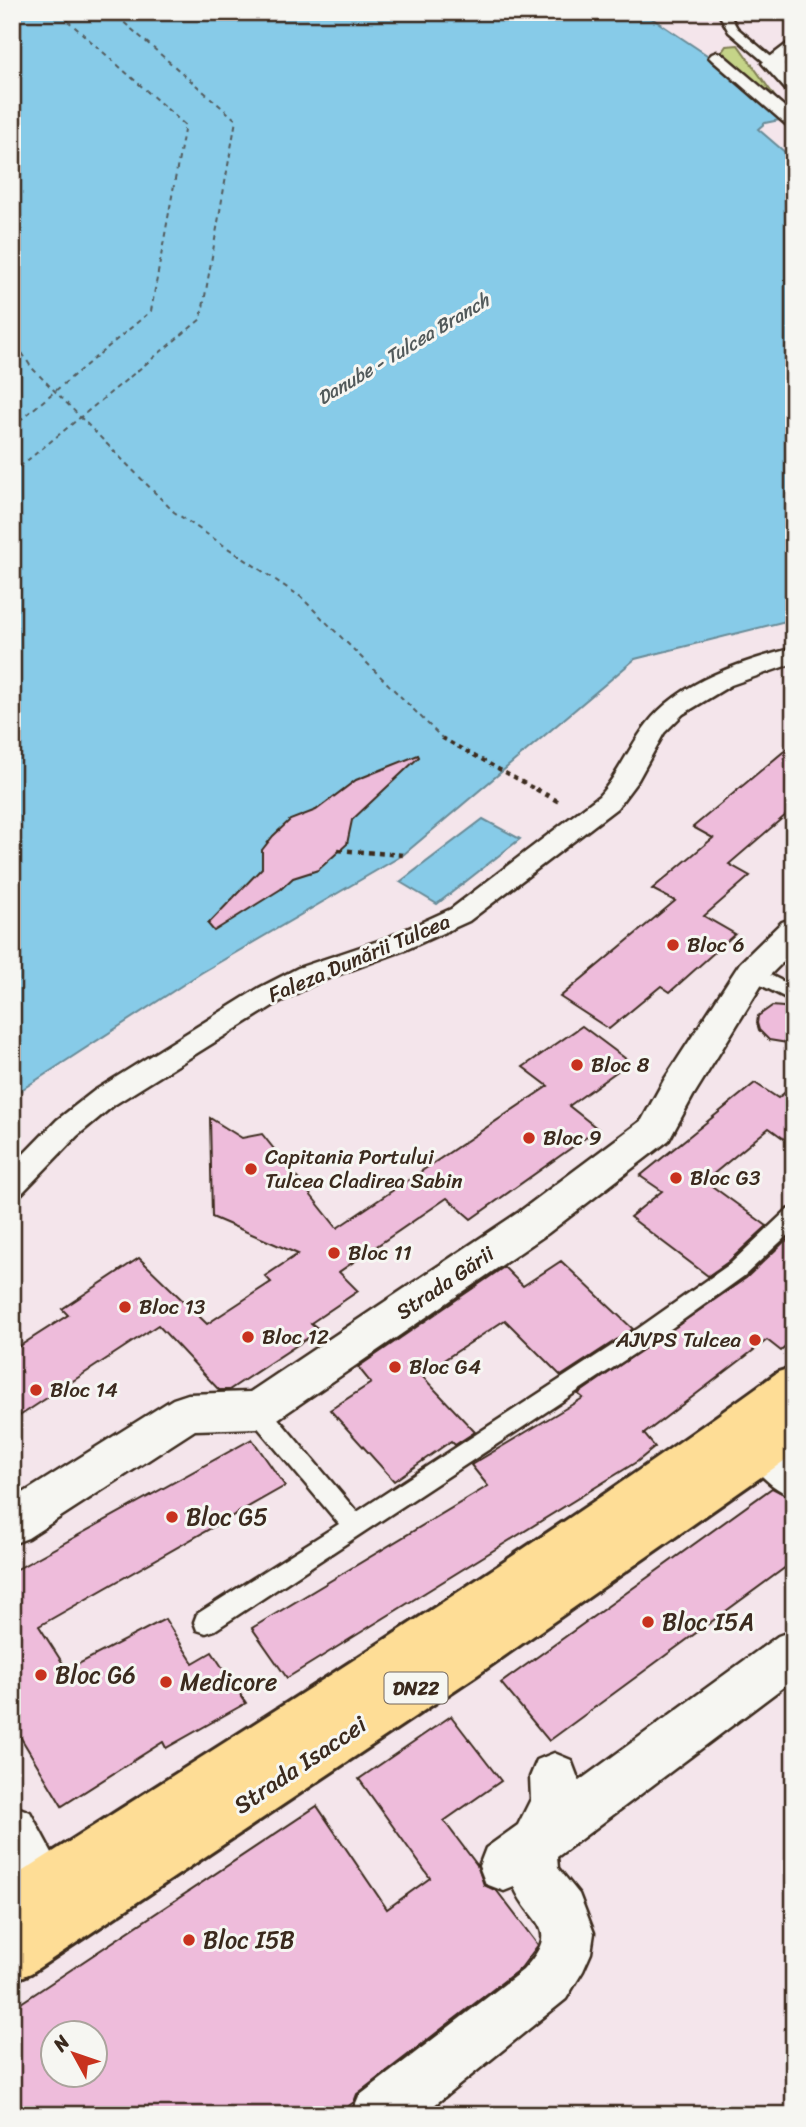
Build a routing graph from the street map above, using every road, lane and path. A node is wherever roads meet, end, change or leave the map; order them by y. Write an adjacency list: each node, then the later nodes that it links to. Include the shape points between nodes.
1 (723, 12): 4 (lane, via 733,30)
2 (794, 48): 4 (street)
3 (717, 57): 7 (street)
4 (772, 63): 5 (street); 6 (street, via 767,75)
5 (794, 87)
6 (794, 115)
7 (794, 123)
8 (794, 655): 10 (street, Faleza Dunării Tulcea, via 734,676 681,703 660,722 621,787)
9 (442, 738): 10 (path)
10 (589, 818): 17 (street, Faleza Dunării Tulcea, via 460,915 269,995 104,1098 67,1128)
11 (338, 850): 12 (path)
12 (403, 855)
13 (794, 930): 14 (street, Strada Gării)
14 (752, 972): 15 (lane); 16 (street, Strada Gării)
15 (794, 995)
16 (656, 1130): 20 (street, Strada Gării, via 533,1223)
17 (12, 1185)
18 (794, 1216): 23 (lane, via 737,1270 647,1334)
19 (794, 1385): 29 (main road, Strada Isaccei / DN22, via 439,1631)
20 (257, 1410): 22 (street, via 188,1412); 23 (lane)
21 (784, 1452): 30 (main road, Strada Isaccei / DN22)
22 (12, 1524)
23 (355, 1525): 24 (lane)
24 (206, 1622)
25 (794, 1651): 28 (street)
26 (554, 1777): 28 (street, via 557,1793)
27 (12, 1829): 29 (street)
28 (519, 1855): 31 (street, via 563,1914 569,1938 559,1969)
29 (29, 1898)
30 (12, 1954)
31 (378, 2115)

